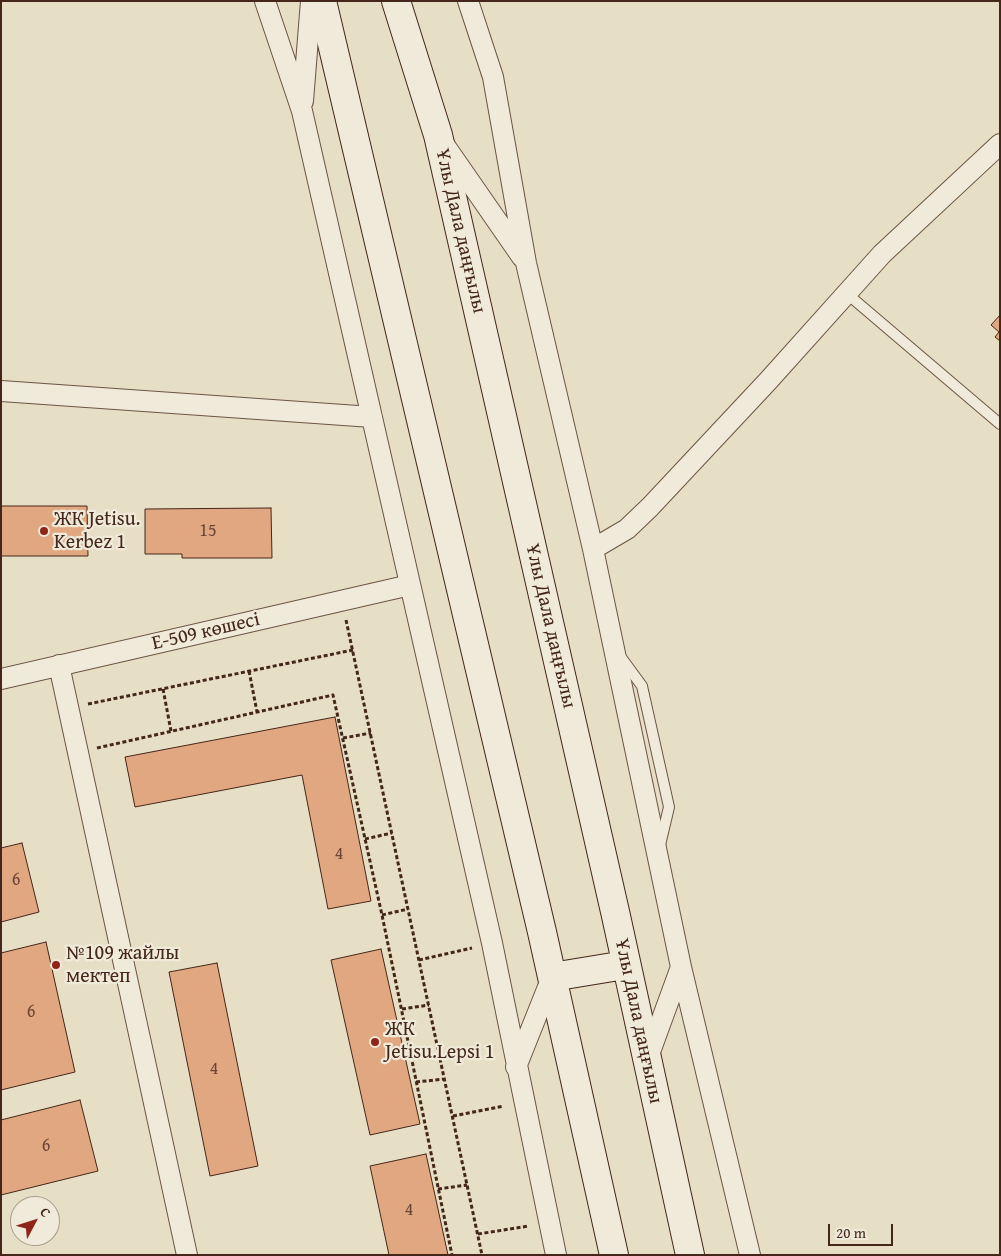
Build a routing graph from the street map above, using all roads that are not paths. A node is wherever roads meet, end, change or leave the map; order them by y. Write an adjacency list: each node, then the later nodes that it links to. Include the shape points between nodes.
1 (265, 1): 6 (street)
2 (311, 1): 6 (street)
3 (322, 1): 20 (main road)
4 (396, 1): 7 (main road, Ұлы Дала даңғылы)
5 (468, 1): 9 (street, via 493,77)
6 (302, 111): 12 (street)
7 (438, 135): 9 (street); 18 (main road, Ұлы Дала даңғылы)
8 (1000, 144): 10 (street)
9 (526, 263): 14 (street)
10 (845, 292): 13 (lane); 14 (street, via 768,381 650,507 627,529)
11 (1, 390): 12 (street)
12 (372, 417): 15 (street)
13 (1000, 424)
14 (593, 549): 19 (street)
15 (410, 585): 16 (street, Е-509 көшесі); 22 (street, via 492,943)
16 (59, 665): 17 (street, Е-509 көшесі); 23 (street)
17 (1, 679)
18 (626, 965): 20 (main road); 21 (main road, Ұлы Дала даңғылы)
19 (681, 967): 21 (street); 27 (street)
20 (552, 977): 22 (street); 25 (main road)
21 (646, 1062): 26 (main road, Ұлы Дала даңғылы)
22 (516, 1067): 24 (street)
23 (187, 1255)
24 (556, 1255)
25 (614, 1255)
26 (690, 1255)
27 (750, 1255)

